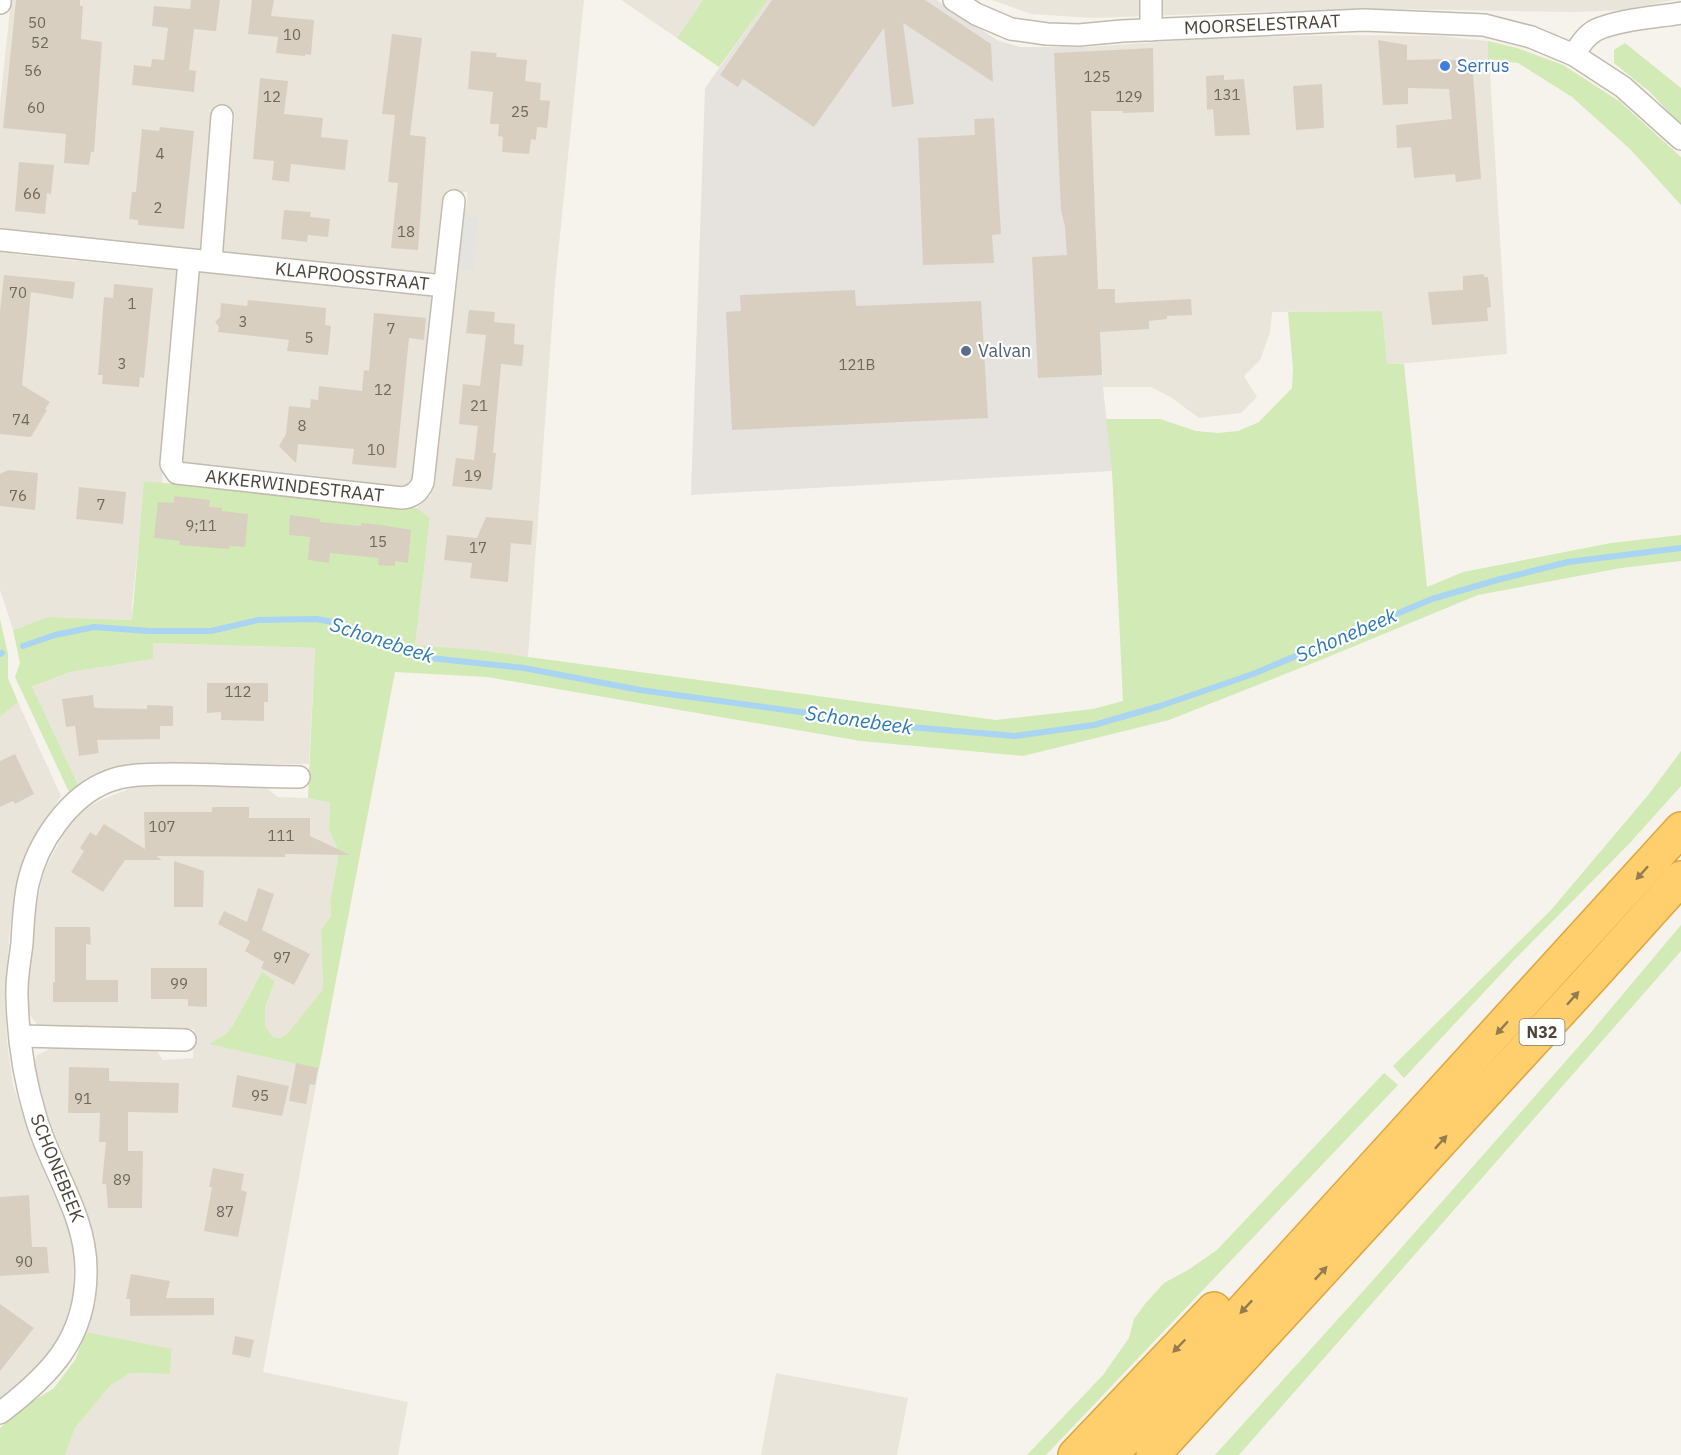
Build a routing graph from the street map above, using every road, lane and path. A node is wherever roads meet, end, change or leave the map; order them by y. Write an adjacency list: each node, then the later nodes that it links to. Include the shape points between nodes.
1 (954, 0): 4 (street, MOORSELESTRAAT, via 1011,29 1079,35)
2 (1150, 0): 4 (street)
3 (1681, 13): 5 (street, via 1595,30)
4 (1151, 30): 5 (street, MOORSELESTRAAT, via 1364,20 1484,25 1531,37)
5 (1574, 55): 7 (street, MOORSELESTRAAT, via 1623,87)
6 (222, 116): 11 (street)
7 (1681, 139)
8 (454, 201): 12 (street, KLAPROOSSTRAAT)
9 (0, 240): 10 (street, KLAPROOSSTRAAT)
10 (189, 261): 11 (street, KLAPROOSSTRAAT); 12 (street, AKKERWINDESTRAAT, via 172,468 177,473 402,498 415,494 423,482)
11 (211, 261): 12 (street, KLAPROOSSTRAAT)
12 (444, 286)
13 (299, 777): 16 (street, SCHONEBEEK, via 133,775 87,791 71,805 41,848 28,883 16,995)
14 (1681, 829): 18 (highway, N32, one-way to 18)
15 (1681, 878): 22 (highway, N32, one-way to 15)
16 (20, 1036): 17 (street); 19 (street, SCHONEBEEK, via 23,1070 36,1120 82,1230 87,1272 71,1341 54,1366)
17 (185, 1040)
18 (1385, 1156): 20 (highway, one-way to 20, via 1350,1168); 21 (highway, N32, one-way to 21)
19 (0, 1413)
20 (1075, 1455)
21 (1111, 1455)
22 (1153, 1455)

